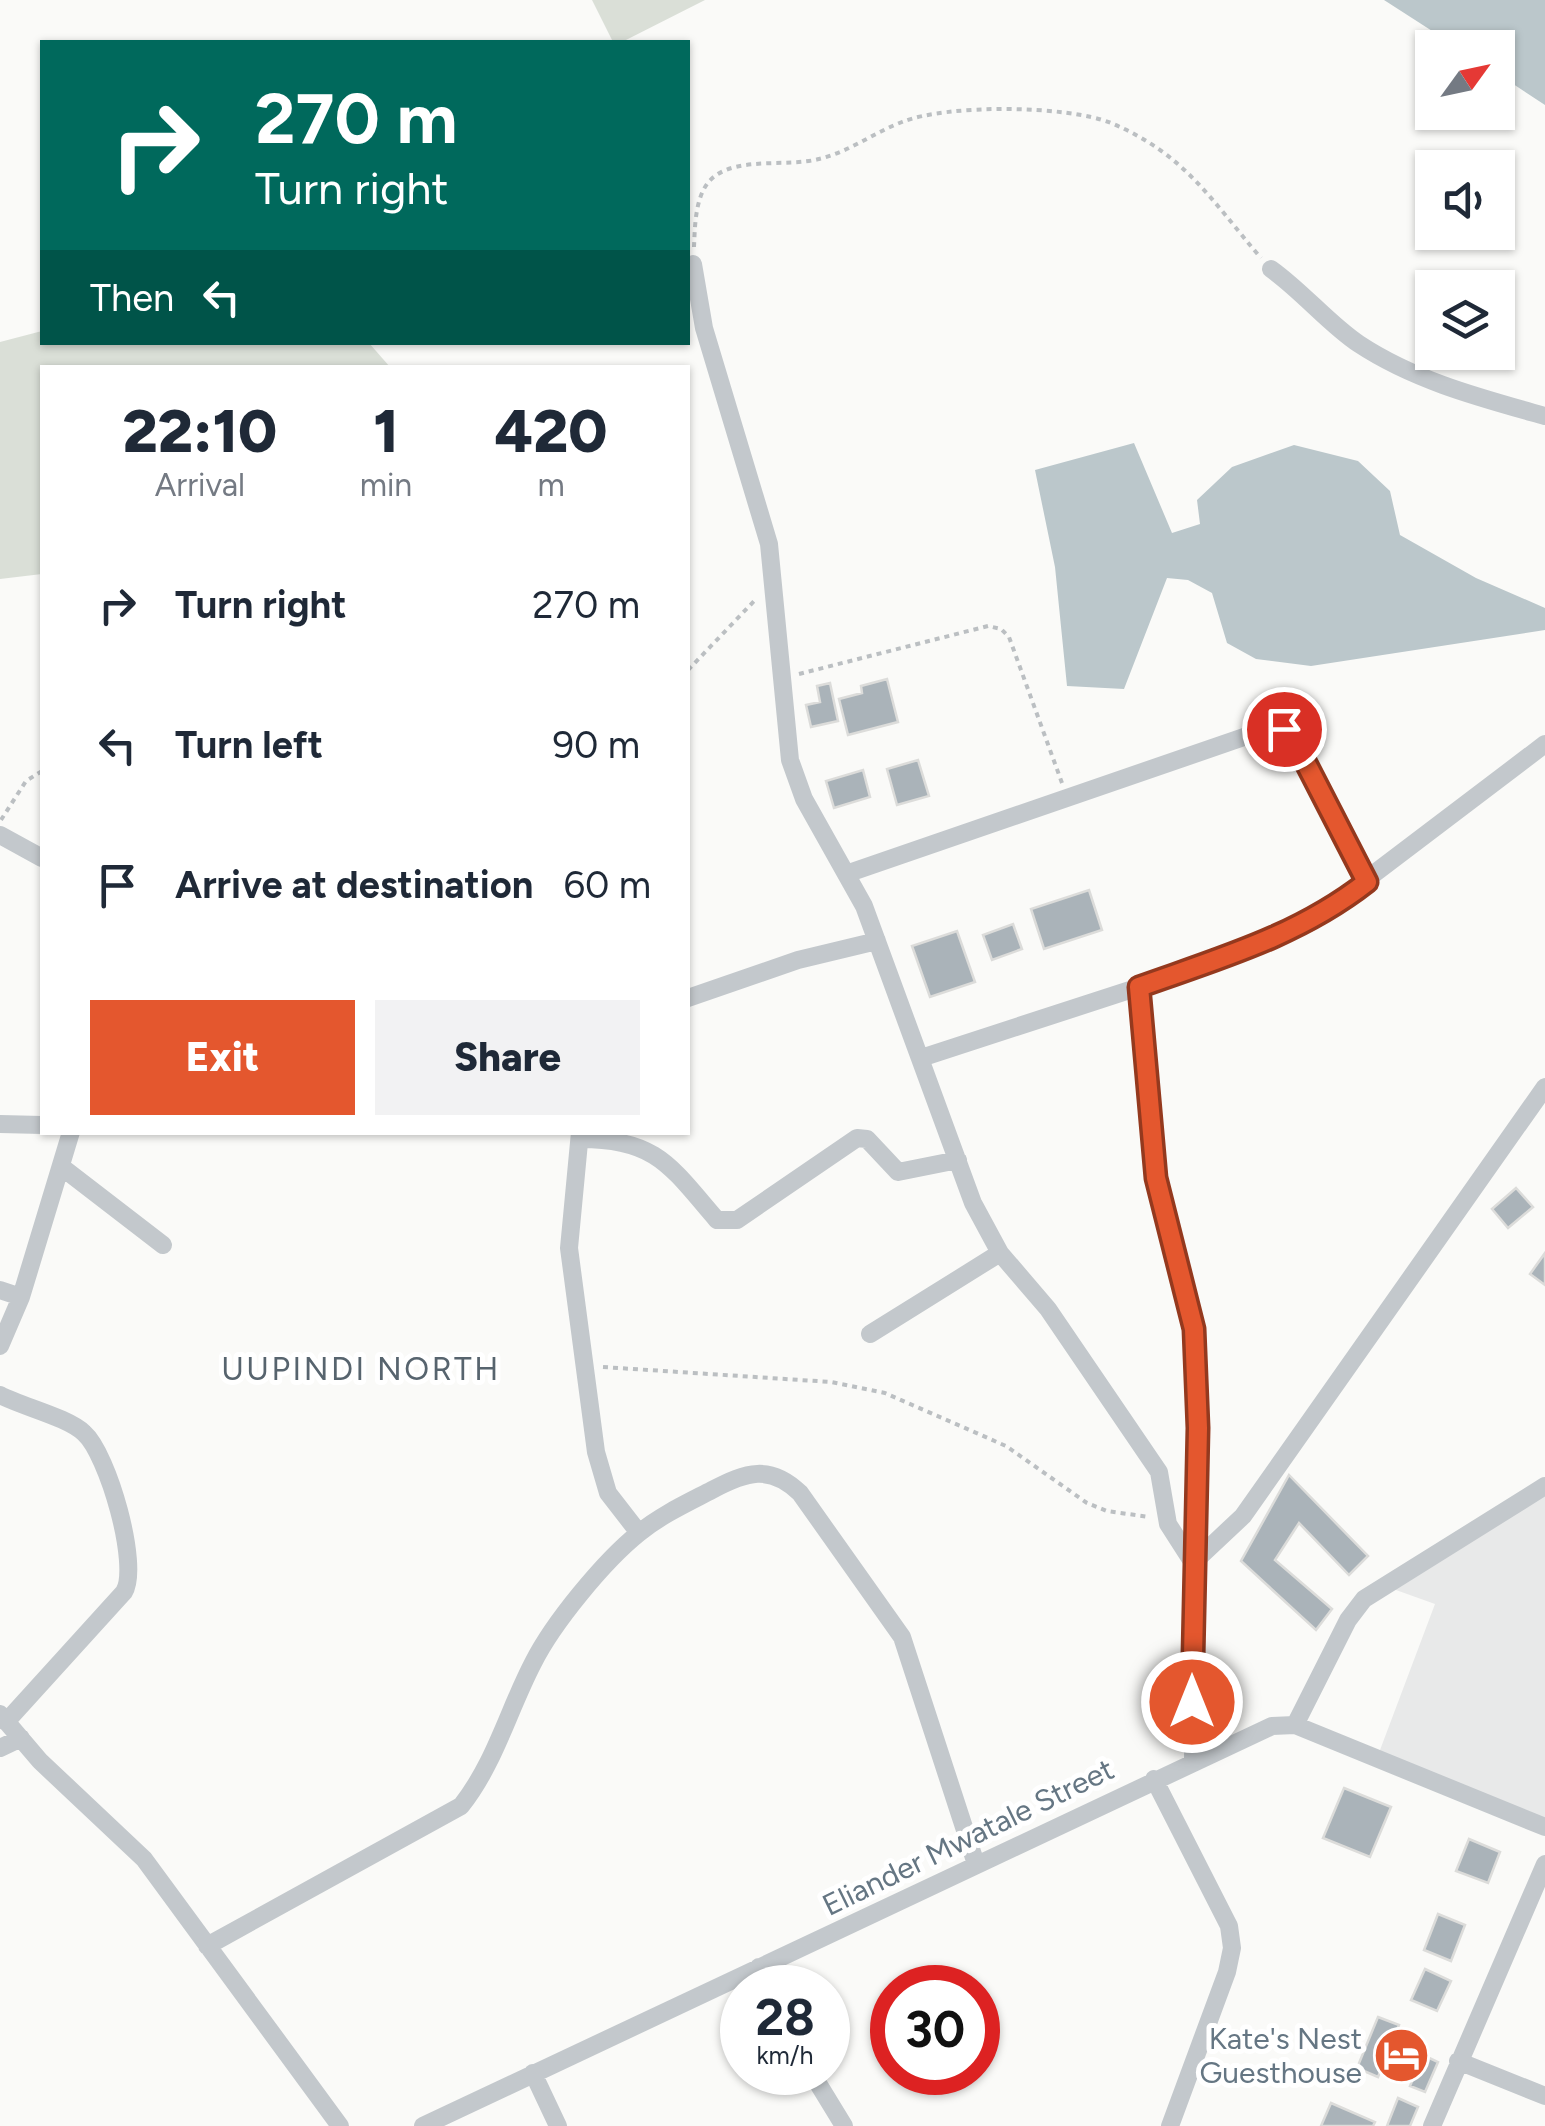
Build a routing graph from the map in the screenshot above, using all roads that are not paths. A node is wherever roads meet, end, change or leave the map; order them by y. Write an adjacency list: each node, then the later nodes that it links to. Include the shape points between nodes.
1 (693, 264): 7 (street, via 704,328 756,492 790,760)
2 (1271, 269): 3 (street, via 1355,342 1398,367)
3 (1545, 416)
4 (1545, 744): 8 (street)
5 (0, 835): 6 (street)
6 (40, 857)
7 (846, 874): 8 (street, via 1273,727 1293,738); 9 (street)
8 (1367, 882): 10 (street, via 1309,924)
9 (877, 941): 11 (street); 12 (street)
10 (1139, 987): 12 (street); 29 (street, via 1156,1178 1194,1329)
11 (690, 997)
12 (921, 1058): 18 (street)
13 (1545, 1087): 29 (street, via 1243,1516)
14 (0, 1124): 15 (street)
15 (40, 1125)
16 (71, 1135): 19 (street)
17 (581, 1136): 18 (street, via 648,1148 726,1222 858,1138 868,1139 898,1172); 28 (street, via 569,1248 601,1477)
18 (958, 1160): 21 (street)
19 (63, 1168): 20 (street); 23 (street)
20 (162, 1246)
21 (1000, 1253): 24 (street); 29 (street, via 1048,1308 1159,1472 1168,1524)
22 (0, 1290): 23 (street)
23 (21, 1297): 25 (street)
24 (870, 1334)
25 (0, 1346)
26 (0, 1395): 30 (street, via 70,1424 97,1448 130,1572 124,1592)
27 (1545, 1486): 31 (street, via 1364,1599)
28 (639, 1533): 37 (street, via 744,1473 785,1478 902,1637); 39 (street, via 534,1661 480,1782 461,1806)
29 (1193, 1563): 34 (street)
30 (3, 1718): 32 (street)
31 (1296, 1726): 34 (street, Eliander Mwatale Street, via 1272,1726); 36 (street)
32 (21, 1738): 33 (street); 39 (street, via 144,1859)
33 (0, 1748)
34 (1193, 1759): 35 (street, Eliander Mwatale Street)
35 (1154, 1778): 37 (street, Eliander Mwatale Street); 50 (street, via 1228,1926 1232,1948)
36 (1545, 1827)
37 (976, 1864): 40 (street, Eliander Mwatale Street)
38 (1545, 1864): 42 (street)
39 (207, 1946): 46 (street)
40 (763, 1965)
41 (720, 1985): 43 (street, Eliander Mwatale Street)
42 (1458, 2061): 45 (street); 51 (street)
43 (533, 2073): 47 (street, Eliander Mwatale Street); 48 (street)
44 (825, 2095): 49 (street)
45 (1545, 2096)
46 (340, 2126)
47 (424, 2126)
48 (558, 2126)
49 (844, 2126)
50 (1170, 2126)
51 (1432, 2126)

